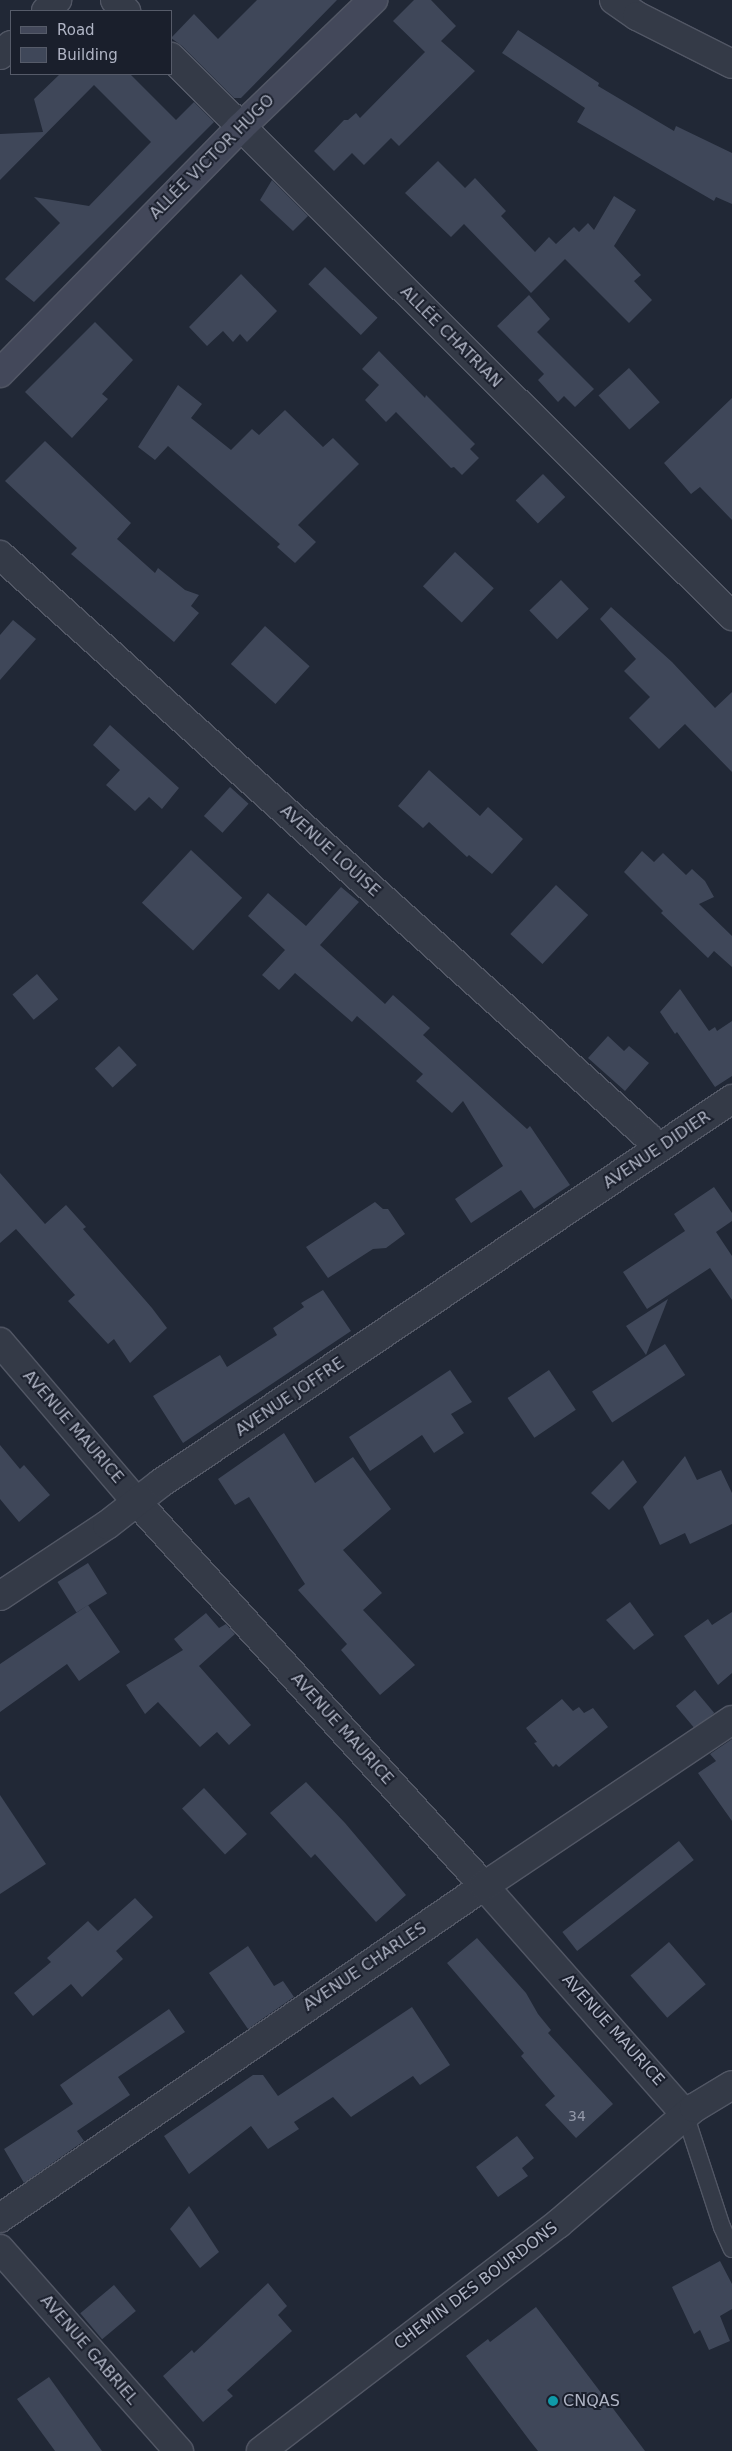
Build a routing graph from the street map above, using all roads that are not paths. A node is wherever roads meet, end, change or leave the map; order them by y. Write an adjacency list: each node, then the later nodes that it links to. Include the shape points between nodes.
1 (57, 0): 5 (street)
2 (115, 0): 6 (street)
3 (373, 0): 11 (street, ALLÉE VICTOR HUGO)
4 (614, 0): 10 (street, via 637,16)
5 (47, 10)
6 (125, 10)
7 (10, 45): 8 (street)
8 (0, 56)
9 (172, 58): 11 (street, ALLÉE CHATRIAN)
10 (732, 64)
11 (240, 128): 12 (street, ALLÉE VICTOR HUGO); 14 (street, ALLÉE CHATRIAN)
12 (0, 373)
13 (0, 555): 16 (street, AVENUE LOUISE, via 647,1136)
14 (732, 616)
15 (732, 1099): 16 (street, AVENUE DIDIER)
16 (657, 1149): 17 (street, AVENUE DIDIER)
17 (582, 1200): 19 (street, AVENUE JOFFRE)
18 (0, 1342): 19 (street, AVENUE MAURICE)
19 (136, 1501): 20 (street, AVENUE JOFFRE, via 107,1525); 22 (street, AVENUE MAURICE)
20 (0, 1596)
21 (732, 1720): 22 (street, AVENUE CHARLES)
22 (484, 1886): 24 (street, AVENUE MAURICE); 25 (street, AVENUE CHARLES)
23 (732, 2086): 24 (street, CHEMIN DES BOURDONS)
24 (686, 2114): 27 (lane); 29 (street, CHEMIN DES BOURDONS, via 558,2224)
25 (0, 2218)
26 (0, 2249): 28 (street, AVENUE GABRIEL)
27 (732, 2249)
28 (179, 2451)
29 (261, 2451)

